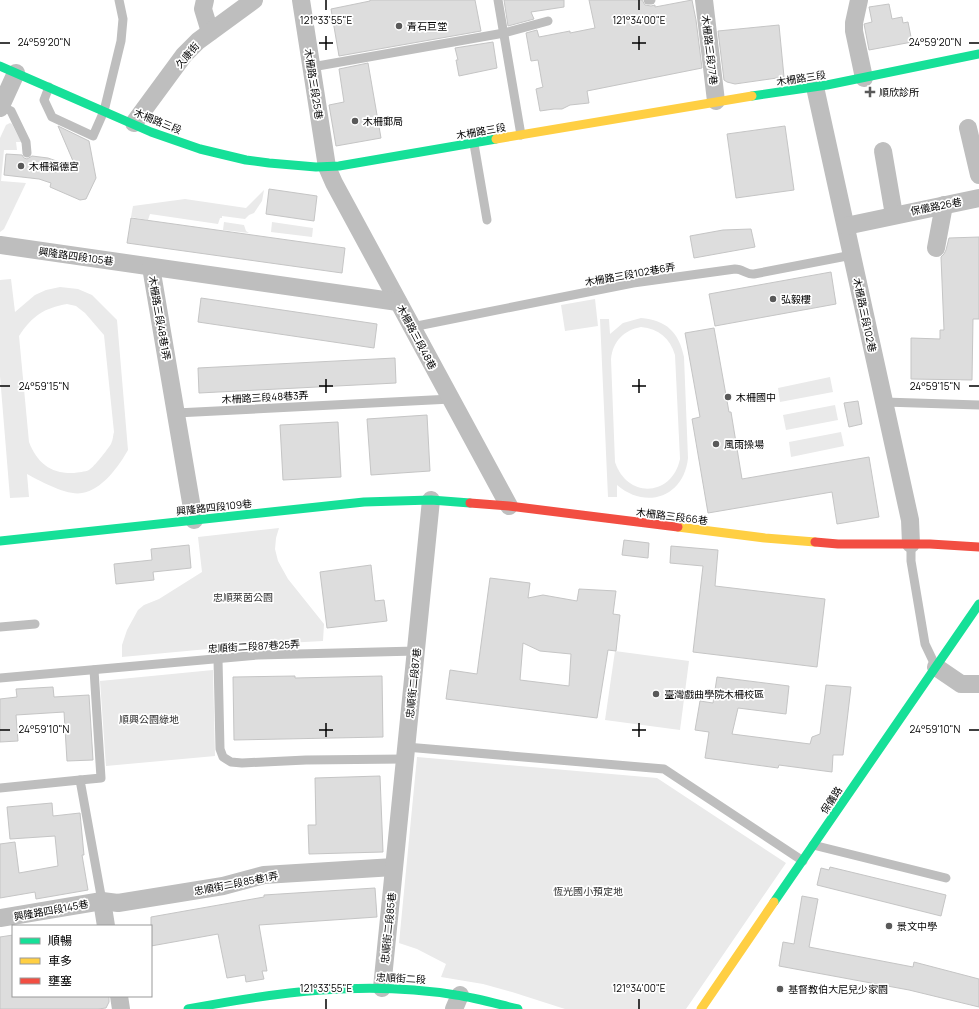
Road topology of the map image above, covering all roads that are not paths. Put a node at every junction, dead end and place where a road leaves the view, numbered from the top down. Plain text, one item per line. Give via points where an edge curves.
1 (119, 0) edge
2 (205, 0) edge
3 (254, 0) edge
4 (301, 0) edge
5 (498, 0) edge
6 (648, 0) edge
7 (651, 0) edge
8 (704, 0) edge
9 (859, 0) edge
10 (548, 21) dead end
11 (210, 32) junction
12 (504, 33) junction
13 (979, 54) edge
14 (0, 66) edge
15 (312, 67) junction
16 (16, 73) junction
17 (864, 78) junction
18 (49, 87) junction
19 (815, 87) junction
20 (716, 101) junction
21 (0, 107) edge
22 (104, 111) junction
23 (134, 123) junction
24 (968, 128) dead end
25 (521, 135) junction
26 (474, 144) junction
27 (883, 151) dead end
28 (27, 153) dead end
29 (327, 167) junction
30 (979, 175) edge
31 (979, 198) edge
32 (944, 205) junction
33 (894, 215) junction
34 (487, 220) dead end
35 (846, 226) junction
36 (0, 245) edge
37 (936, 248) dead end
38 (852, 255) junction
39 (151, 267) junction
40 (398, 302) junction
41 (412, 327) junction
42 (451, 399) junction
43 (884, 402) junction
44 (979, 405) edge
45 (176, 412) junction
46 (432, 500) junction
47 (508, 506) junction
48 (194, 520) junction
49 (0, 540) edge
50 (910, 544) junction
51 (979, 547) edge
52 (979, 604) edge
53 (35, 624) dead end
54 (0, 627) edge
55 (416, 651) junction
56 (218, 658) junction
57 (936, 667) junction
58 (94, 670) junction
59 (0, 678) edge
60 (979, 684) edge
61 (406, 753) junction
62 (80, 780) junction
63 (0, 788) edge
64 (813, 845) junction
65 (803, 861) junction
66 (394, 867) junction
67 (946, 878) dead end
68 (102, 901) junction
69 (0, 918) edge
70 (106, 925) edge
71 (382, 988) junction
72 (119, 997) edge
73 (457, 1002) edge
74 (121, 1009) edge
75 (188, 1009) edge
76 (518, 1009) edge
77 (701, 1009) edge

1 - 22 lane via 123,31
2 - 11 street via 203,9
3 - 11 street, 久康街
4 - 15 street, 木柵路三段25巷
5 - 12 lane
6 - 7 lane
8 - 20 street, 木柵路三段77巷
9 - 17 street via 854,31
10 - 12 lane
11 - 23 street, 久康街 via 184,55
12 - 15 lane
12 - 25 lane
13 - 17 street, 木柵路三段
14 - 16 street, 木柵路三段
15 - 29 street, 木柵路三段25巷
16 - 18 street, 木柵路三段
16 - 21 street
17 - 19 street, 木柵路三段
18 - 22 street, 木柵路三段
18 - 22 lane via 44,100 52,117 94,136
19 - 20 street, 木柵路三段
19 - 35 street, 木柵路三段102巷
20 - 25 street, 木柵路三段
21 - 28 lane via 11,111 26,142
22 - 23 street, 木柵路三段
23 - 29 street, 木柵路三段 via 178,142 208,151 239,158
24 - 30 street
25 - 26 street, 木柵路三段
26 - 29 street, 木柵路三段 via 348,166
26 - 34 lane
27 - 33 street
29 - 40 street, 木柵路三段48巷
31 - 32 street, 保儀路26巷
32 - 33 street, 保儀路26巷
32 - 37 street
33 - 35 street, 保儀路26巷
35 - 38 street, 木柵路三段102巷
36 - 39 street, 興隆路四段105巷
38 - 41 lane, 木柵路三段102巷6弄 via 754,274 743,269 734,269 633,284
38 - 43 street, 木柵路三段102巷
39 - 40 street, 木柵路三段48巷1弄
39 - 45 street, 木柵路三段48巷1弄
40 - 41 street, 木柵路三段48巷
41 - 42 street, 木柵路三段48巷
42 - 45 lane, 木柵路三段48巷3弄
42 - 47 street, 木柵路三段48巷
43 - 44 lane
43 - 50 street, 木柵路三段102巷 via 910,520
45 - 48 street, 木柵路三段48巷1弄
46 - 47 street, 木柵路三段66巷
46 - 48 street, 興隆路四段109巷 via 364,502
46 - 55 street, 忠順街二段87巷
47 - 50 street, 木柵路三段66巷 via 765,538 838,544
48 - 49 street, 興隆路四段109巷
50 - 51 street
50 - 57 lane, 木柵路三段102巷 via 925,644
52 - 57 street, 保儀路
53 - 54 lane
55 - 56 lane, 忠順街二段87巷25弄
55 - 61 street, 忠順街二段87巷
56 - 58 lane, 忠順街二段87巷25弄
56 - 61 lane via 220,748 224,757 231,762
57 - 60 street via 961,684
57 - 64 street, 保儀路
58 - 59 lane, 忠順街二段87巷25弄
58 - 62 lane via 101,778
61 - 65 lane via 664,768
61 - 66 street, 忠順街二段87巷
62 - 63 lane
62 - 68 lane
64 - 65 street, 保儀路
64 - 67 lane
65 - 77 street, 保儀路
66 - 68 street, 忠順街二段85巷1弄 via 264,875 223,886 118,903
66 - 71 street, 忠順街二段85巷
68 - 69 street, 興隆路四段145巷
68 - 70 street
71 - 73 street, 忠順街二段 via 435,991
71 - 75 street, 忠順街二段 via 324,989 266,995
72 - 74 street
73 - 76 street, 忠順街二段

